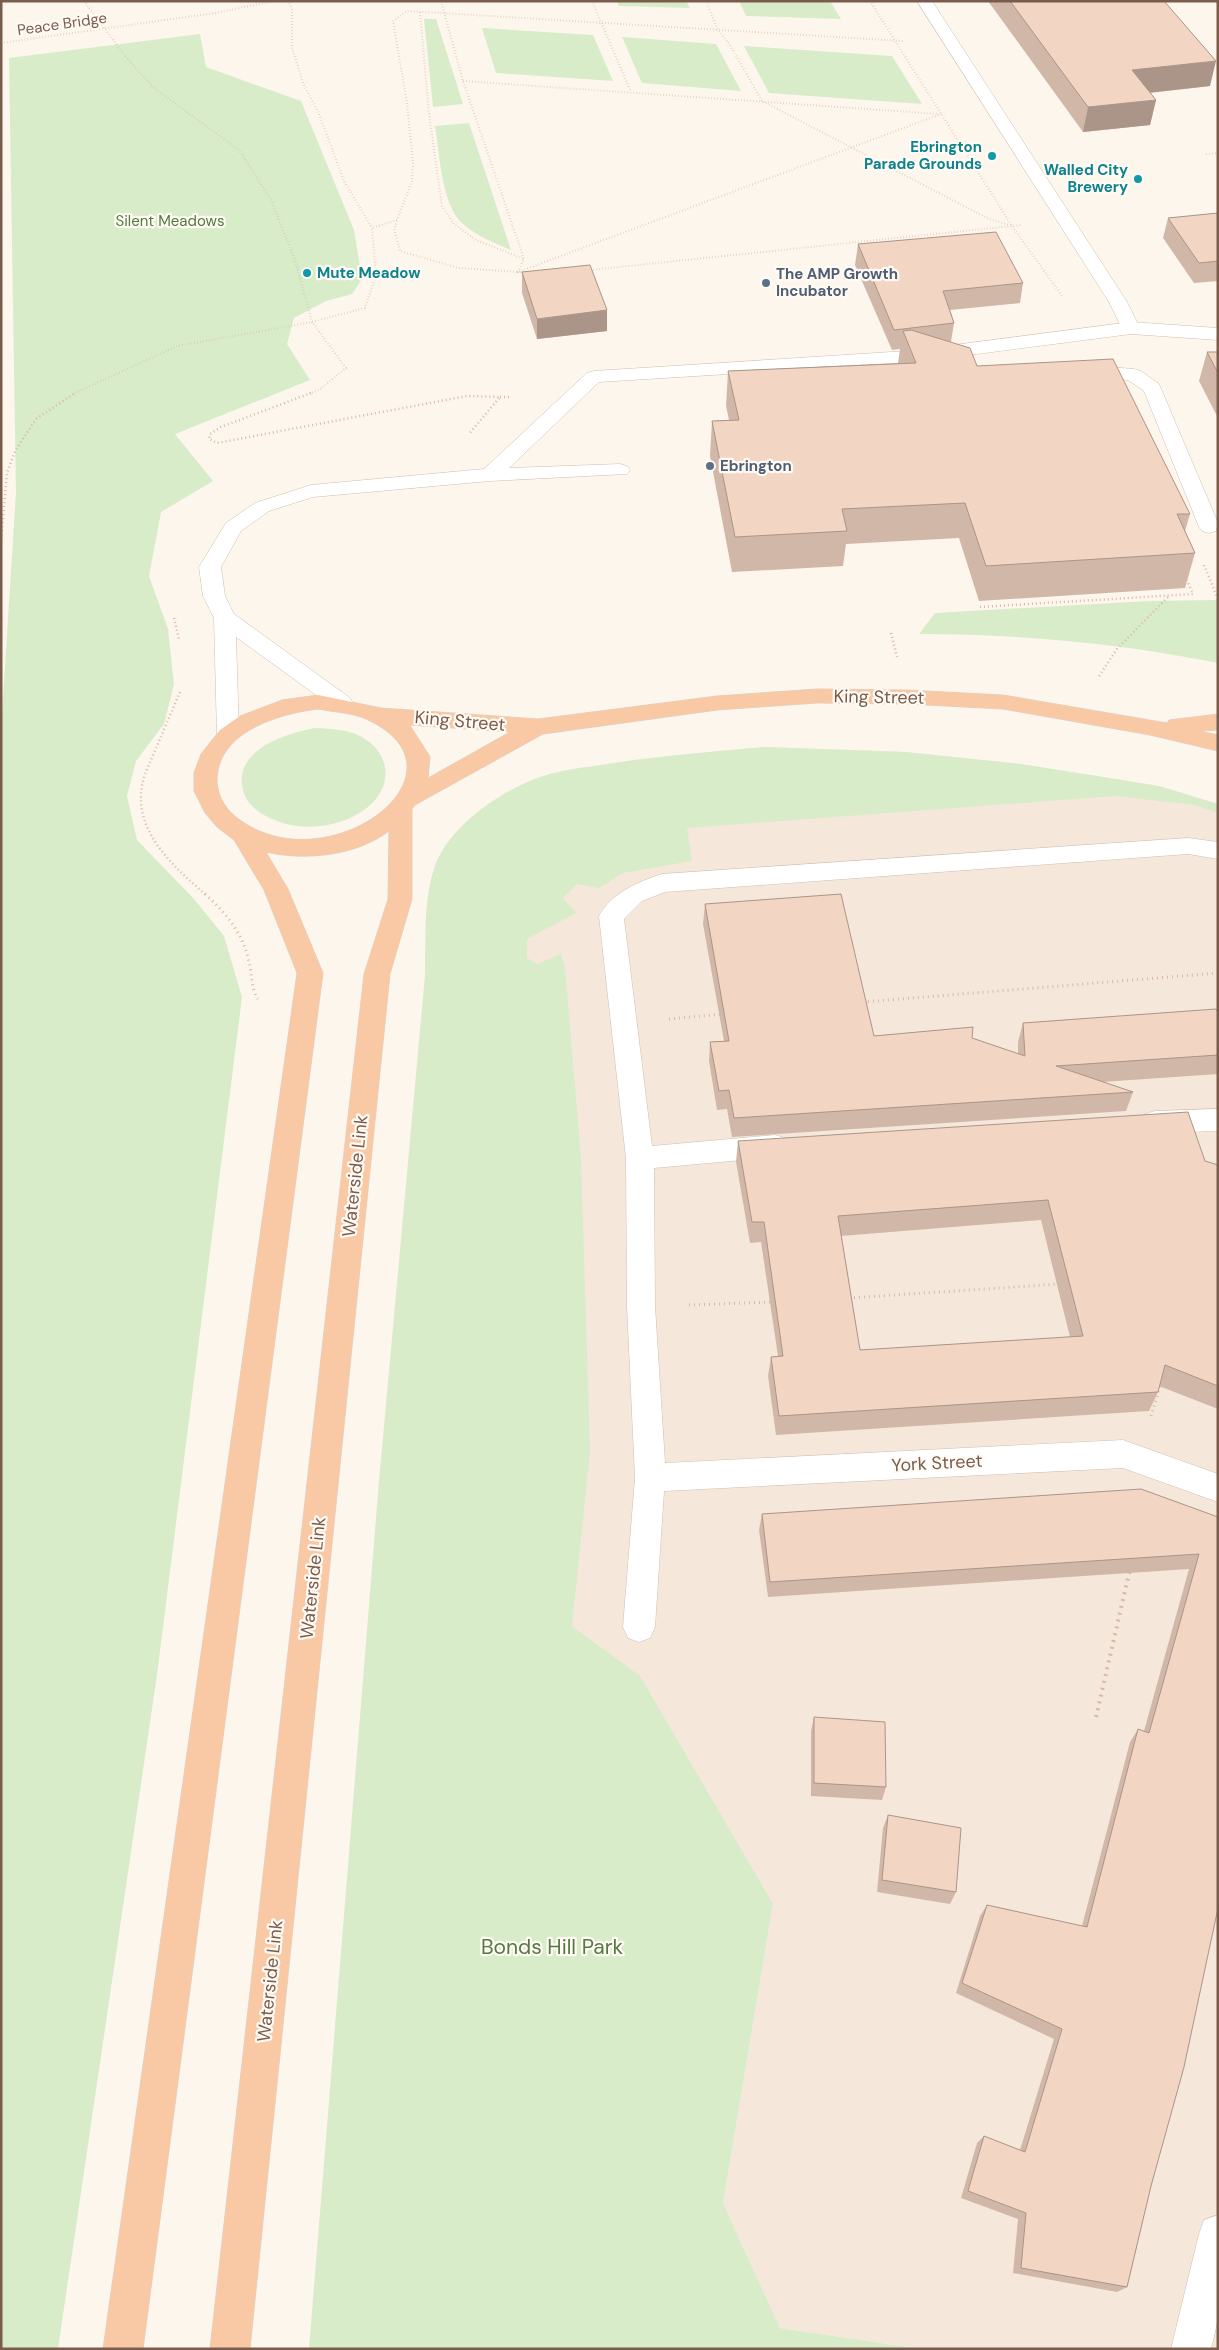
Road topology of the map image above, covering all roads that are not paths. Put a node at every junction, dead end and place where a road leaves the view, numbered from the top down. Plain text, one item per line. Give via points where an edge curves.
1 (924, 1) edge
2 (1130, 328) junction
3 (1218, 334) edge
4 (907, 357) junction
5 (950, 370) edge
6 (1065, 372) edge
7 (620, 470) dead end
8 (490, 475) junction
9 (1209, 527) dead end
10 (225, 618) junction
11 (342, 703) junction
12 (382, 715) junction
13 (1218, 722) edge
14 (538, 727) junction
15 (1150, 727) junction
16 (228, 735) junction
17 (1218, 743) edge
18 (406, 804) junction
19 (244, 836) junction
20 (1218, 851) edge
21 (1218, 1120) edge
22 (1133, 1123) edge
23 (804, 1144) edge
24 (640, 1158) junction
25 (650, 1478) junction
26 (1218, 1488) edge
27 (639, 1627) dead end
28 (1218, 2234) edge
29 (123, 2349) edge
30 (230, 2349) edge
31 (1191, 2349) edge

1 - 2 street via 1118,302
2 - 3 street
2 - 4 street
4 - 5 street
4 - 8 street via 594,377
6 - 9 street via 1134,375 1152,388
7 - 8 street
8 - 10 street via 311,491 262,507 232,527 210,567 214,596
10 - 11 street
10 - 16 street
11 - 12 highway, Waterside Link
11 - 16 highway, Waterside Link via 318,702 277,708 245,722
12 - 14 highway, King Street
12 - 18 highway, Waterside Link via 407,734 418,757 420,775
13 - 15 highway
14 - 15 highway, King Street via 717,703 817,696 1003,702
14 - 18 highway, King Street
15 - 17 highway, King Street
16 - 19 highway, Waterside Link via 208,764 206,794 212,808 226,824
18 - 19 highway, Waterside Link via 378,829 335,845 282,847
18 - 30 highway, Waterside Link via 400,899 377,974
19 - 29 highway, Waterside Link via 276,889 310,973
20 - 24 street via 1188,846 662,883 633,895 611,916
21 - 22 street
23 - 24 street
24 - 25 street via 641,1306
25 - 26 street, York Street via 1123,1454
25 - 27 street
28 - 31 street

